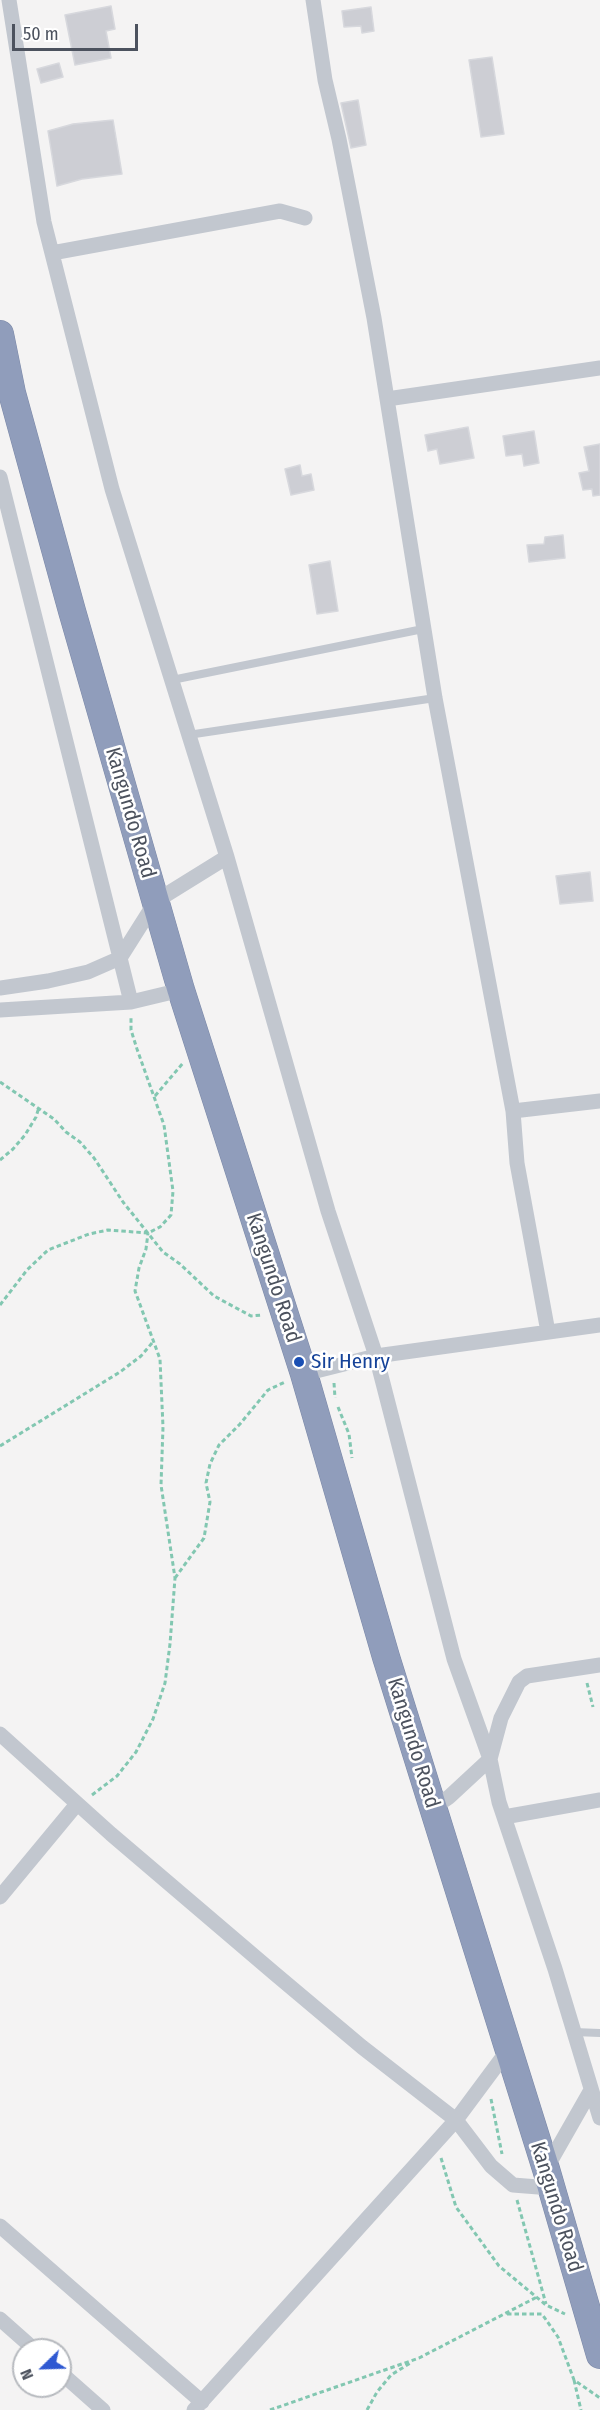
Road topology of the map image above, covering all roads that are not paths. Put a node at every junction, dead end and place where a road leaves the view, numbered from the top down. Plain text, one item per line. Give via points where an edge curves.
1 (313, 0) edge
2 (6, 3) edge
3 (305, 218) dead end
4 (52, 253) junction
5 (0, 334) edge
6 (600, 368) edge
7 (387, 399) junction
8 (0, 477) edge
9 (423, 629) junction
10 (172, 680) junction
11 (435, 699) junction
12 (188, 735) junction
13 (227, 857) junction
14 (156, 901) junction
15 (120, 958) junction
16 (0, 988) edge
17 (182, 990) junction
18 (131, 1002) junction
19 (0, 1010) edge
20 (600, 1101) edge
21 (513, 1111) junction
22 (600, 1325) edge
23 (548, 1332) junction
24 (376, 1356) junction
25 (304, 1374) junction
26 (600, 1665) edge
27 (0, 1734) edge
28 (490, 1759) junction
29 (600, 1800) edge
30 (77, 1804) junction
31 (433, 1808) junction
32 (504, 1818) junction
33 (0, 1897) edge
34 (573, 2032) junction
35 (600, 2033) edge
36 (508, 2050) junction
37 (591, 2090) junction
38 (600, 2118) edge
39 (456, 2120) junction
40 (548, 2178) junction
41 (0, 2226) edge
42 (0, 2319) edge
43 (21, 2338) edge
44 (600, 2354) edge
45 (72, 2383) edge
46 (198, 2406) edge
47 (103, 2410) edge

1 - 7 street
2 - 4 street
3 - 4 street via 280,210
4 - 10 street via 112,489
5 - 14 highway, Kangundo Road via 12,393
6 - 7 street
7 - 9 street
8 - 15 street
9 - 10 lane
9 - 11 street
10 - 12 street
11 - 12 lane
11 - 21 street
12 - 13 street
13 - 14 street
13 - 24 street via 328,1211
14 - 15 street
14 - 17 highway, Kangundo Road
15 - 16 street via 88,972
15 - 18 street
17 - 18 street
17 - 25 highway, Kangundo Road
18 - 19 street
20 - 21 street
21 - 23 street via 517,1163
22 - 23 street
23 - 24 street
24 - 25 street
24 - 28 street via 454,1659
25 - 31 highway, Kangundo Road
26 - 28 street via 527,1676 519,1682 501,1718
27 - 30 street
28 - 31 street
28 - 32 street
29 - 32 street
30 - 33 street
30 - 39 street via 353,2039
31 - 36 highway, Kangundo Road
32 - 34 street
34 - 35 lane
34 - 37 street
36 - 39 street
36 - 40 highway, Kangundo Road
37 - 38 street
37 - 40 street
39 - 40 street via 491,2166 513,2185
39 - 46 street
40 - 44 highway, Kangundo Road
41 - 46 street
42 - 43 street
45 - 47 street

